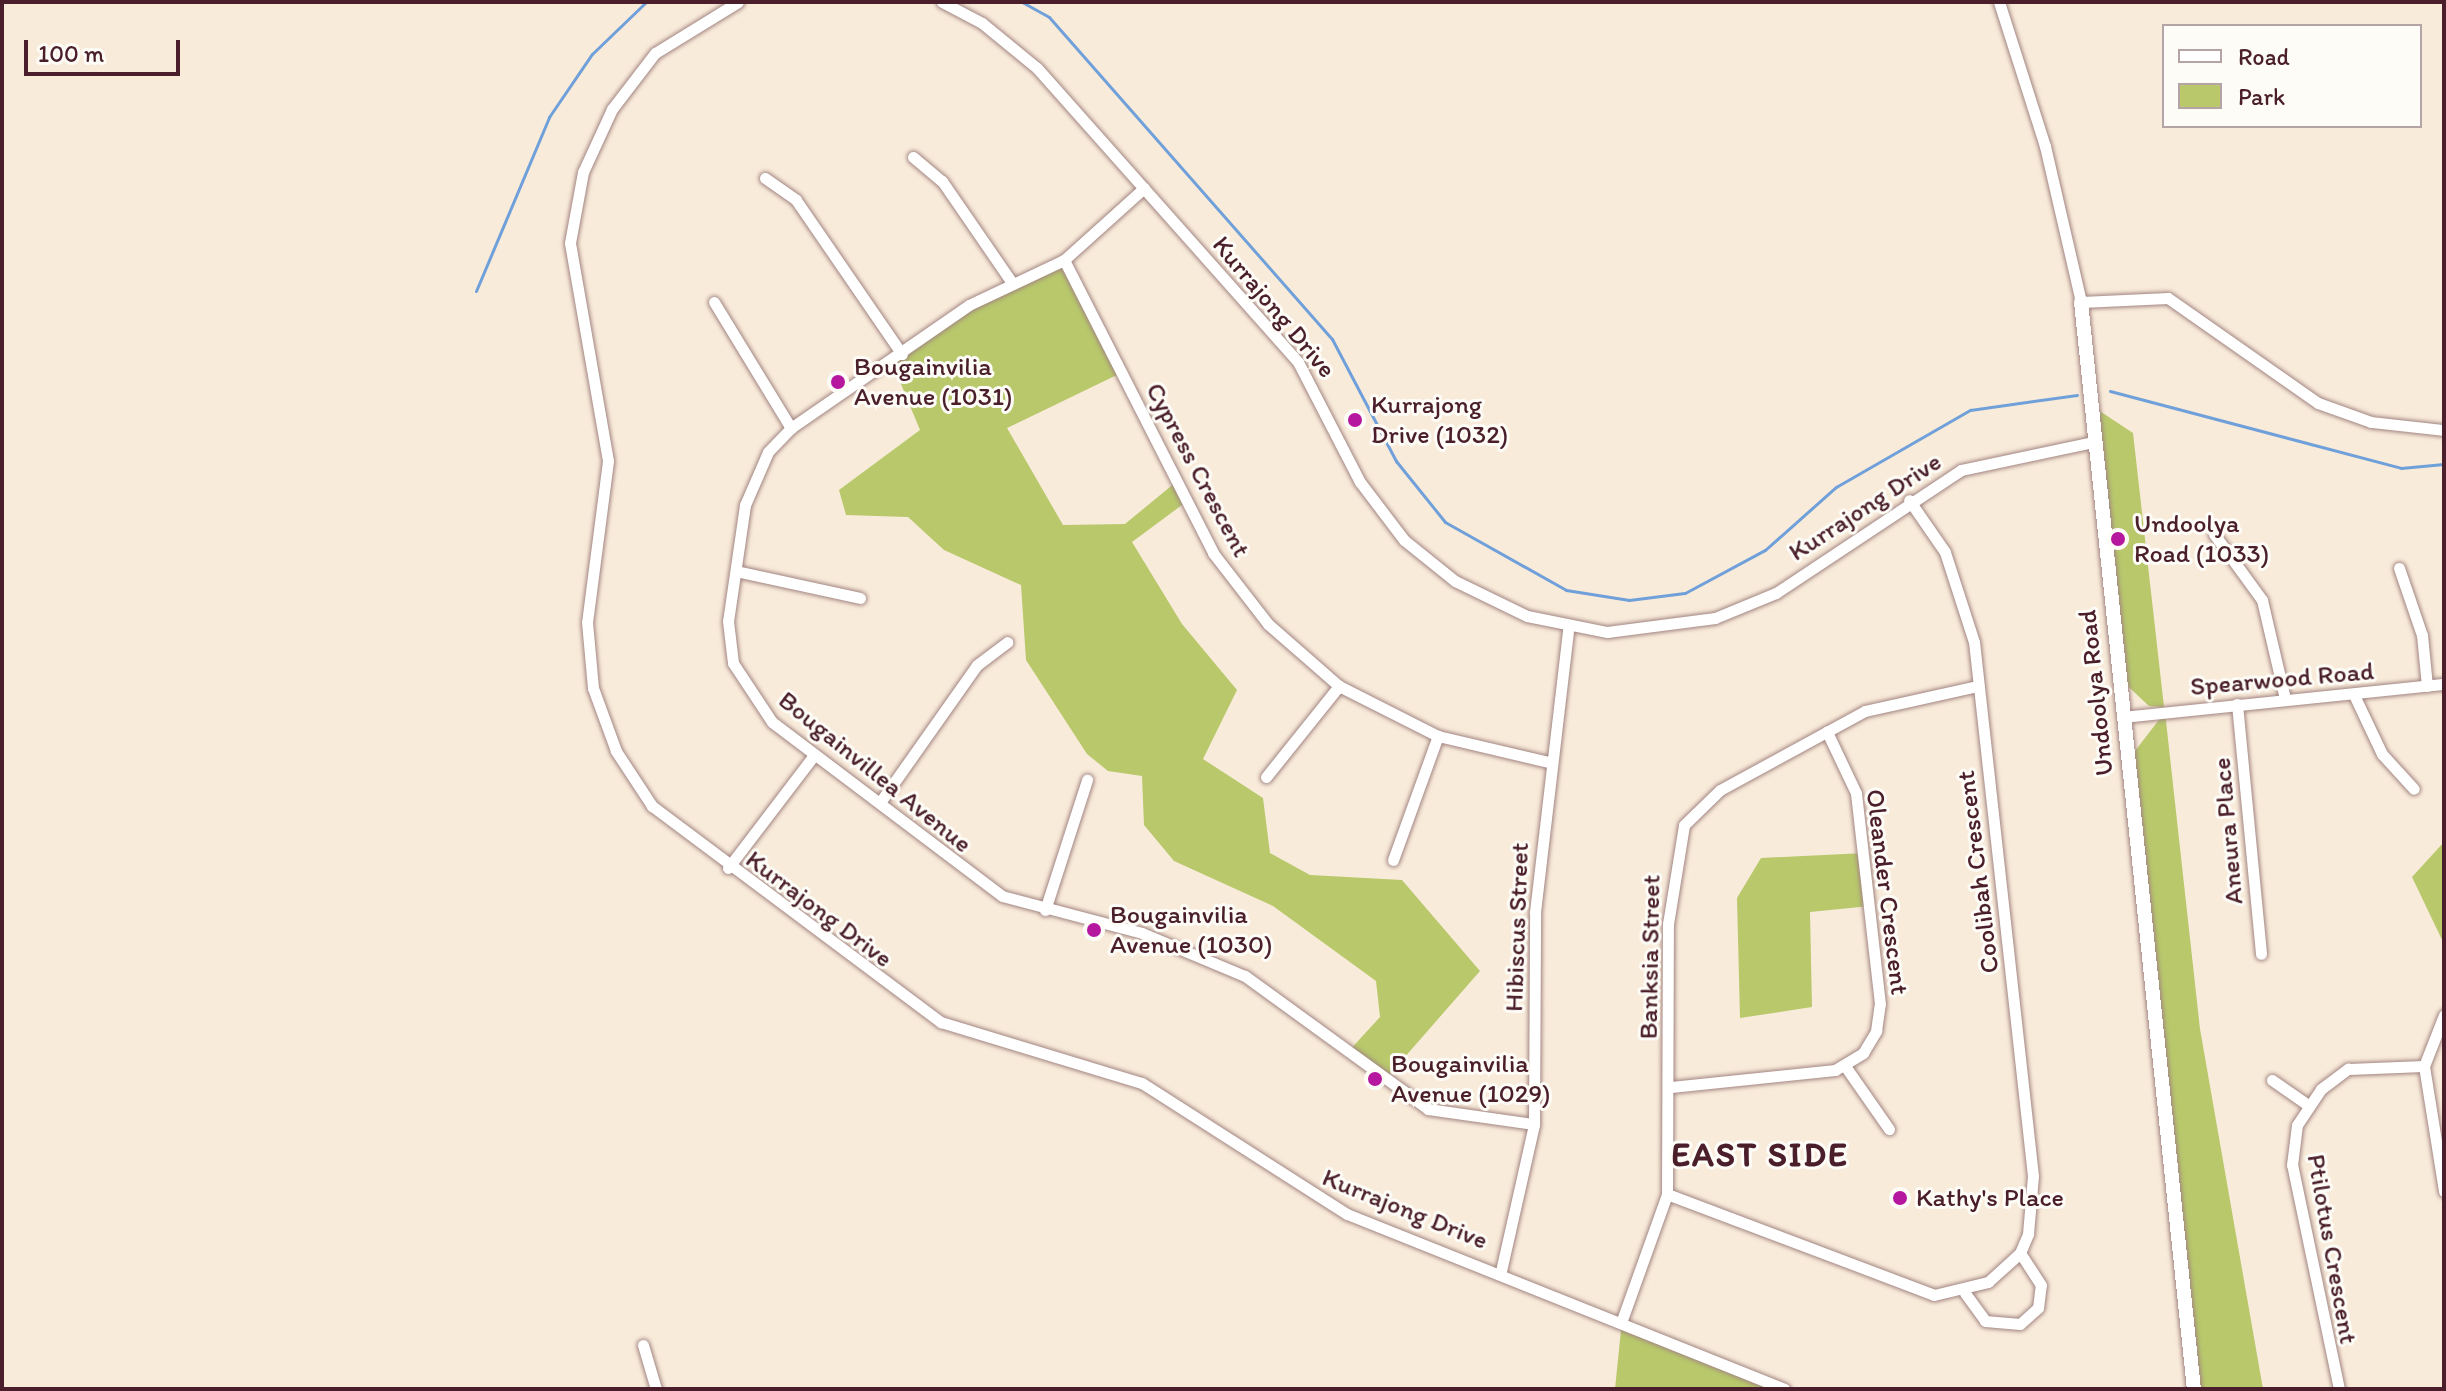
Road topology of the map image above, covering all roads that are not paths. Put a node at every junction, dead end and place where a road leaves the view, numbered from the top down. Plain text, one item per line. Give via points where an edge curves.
1 (738, 2) edge
2 (942, 2) edge
3 (1999, 2) edge
4 (913, 157) dead end
5 (765, 178) dead end
6 (1144, 188) junction
7 (1064, 260) junction
8 (1012, 283) junction
9 (714, 302) dead end
10 (2081, 302) junction
11 (902, 354) junction
12 (791, 428) junction
13 (2444, 430) edge
14 (2093, 442) junction
15 (1909, 500) junction
16 (2214, 534) dead end
17 (2399, 568) dead end
18 (736, 571) junction
19 (860, 598) dead end
20 (1568, 629) junction
21 (1007, 642) dead end
22 (2444, 684) edge
23 (1339, 686) junction
24 (1978, 686) junction
25 (2427, 686) junction
26 (2355, 697) junction
27 (2285, 699) junction
28 (2237, 704) junction
29 (2123, 717) junction
30 (1827, 732) junction
31 (1438, 736) junction
32 (814, 755) junction
33 (1549, 762) junction
34 (1266, 777) dead end
35 (1087, 780) dead end
36 (2414, 789) dead end
37 (881, 801) junction
38 (1393, 860) dead end
39 (728, 868) junction
40 (1045, 910) junction
41 (2261, 954) dead end
42 (2444, 1015) edge
43 (1845, 1066) junction
44 (2424, 1066) junction
45 (2272, 1080) dead end
46 (1671, 1087) junction
47 (2308, 1105) junction
48 (1534, 1124) junction
49 (1889, 1129) dead end
50 (2444, 1191) edge
51 (1667, 1194) junction
52 (2020, 1253) junction
53 (1501, 1271) junction
54 (1965, 1293) junction
55 (1622, 1320) junction
56 (643, 1345) dead end
57 (656, 1389) edge
58 (1784, 1389) edge
59 (2194, 1389) edge
60 (2339, 1389) edge

1 - 39 street, Kurrajong Drive via 655,53 612,109 583,172 570,243 608,461 587,622 593,688 616,751 652,806
2 - 6 street, Kurrajong Drive via 1010,43
3 - 10 street, Undoolya Road via 2045,146
4 - 8 street via 942,181
5 - 11 street via 796,200
6 - 7 street, Bougainvillea Avenue
6 - 20 street, Kurrajong Drive via 1298,362 1366,492 1404,540 1493,603
7 - 8 street, Bougainvillea Avenue
7 - 23 street, Cypress Crescent via 1213,553 1268,624
8 - 11 street, Bougainvillea Avenue
9 - 12 street
10 - 13 street via 2168,298 2318,403 2371,422
10 - 14 main road, Undoolya Road
11 - 12 street, Bougainvillea Avenue
12 - 18 street, Bougainvillea Avenue via 753,479
14 - 15 street, Kurrajong Drive via 1983,461
14 - 29 main road, Undoolya Road
15 - 20 street, Kurrajong Drive via 1746,609 1640,632
15 - 24 street, Coolibah Crescent via 1959,583
16 - 27 street via 2262,600
17 - 25 street via 2422,635
18 - 19 street
18 - 32 street, Bougainvillea Avenue via 728,621 733,663 754,703
20 - 33 street, Hibiscus Street
21 - 37 street via 977,665
22 - 25 street, Spearwood Road
23 - 31 street, Cypress Crescent
23 - 34 street
24 - 30 street, Banksia Street via 1910,695
24 - 52 street, Coolibah Crescent via 2033,1176
25 - 26 street, Spearwood Road
26 - 27 street, Spearwood Road
26 - 36 street via 2382,754
27 - 28 street, Spearwood Road
28 - 29 street, Spearwood Road
28 - 41 street, Aneura Place
29 - 59 main road, Undoolya Road
30 - 43 street, Oleander Crescent via 1856,793 1880,1004 1870,1044
30 - 46 street, Banksia Street via 1720,790 1684,825 1668,924
31 - 33 street, Cypress Crescent
31 - 38 street
32 - 37 street, Bougainvillea Avenue
32 - 39 street
33 - 48 street, Hibiscus Street via 1535,912
35 - 40 street
37 - 40 street, Bougainvillea Avenue via 974,879
39 - 53 street, Kurrajong Drive via 941,1022 1142,1083 1309,1195
40 - 48 street, Bougainvillea Avenue via 1142,933 1245,976 1428,1109
42 - 44 street
43 - 46 street
43 - 49 street
44 - 47 street, Ptilotus Crescent via 2348,1069
44 - 50 street
45 - 47 street
46 - 51 street, Banksia Street
47 - 60 street, Ptilotus Crescent via 2295,1134 2292,1165
48 - 53 street, Hibiscus Street
51 - 54 street via 1915,1291
51 - 55 street, Banksia Street
52 - 54 street
52 - 54 street via 2041,1285 2038,1308 2020,1324 1985,1321
53 - 55 street, Kurrajong Drive
55 - 58 street, Kurrajong Drive
56 - 57 street

